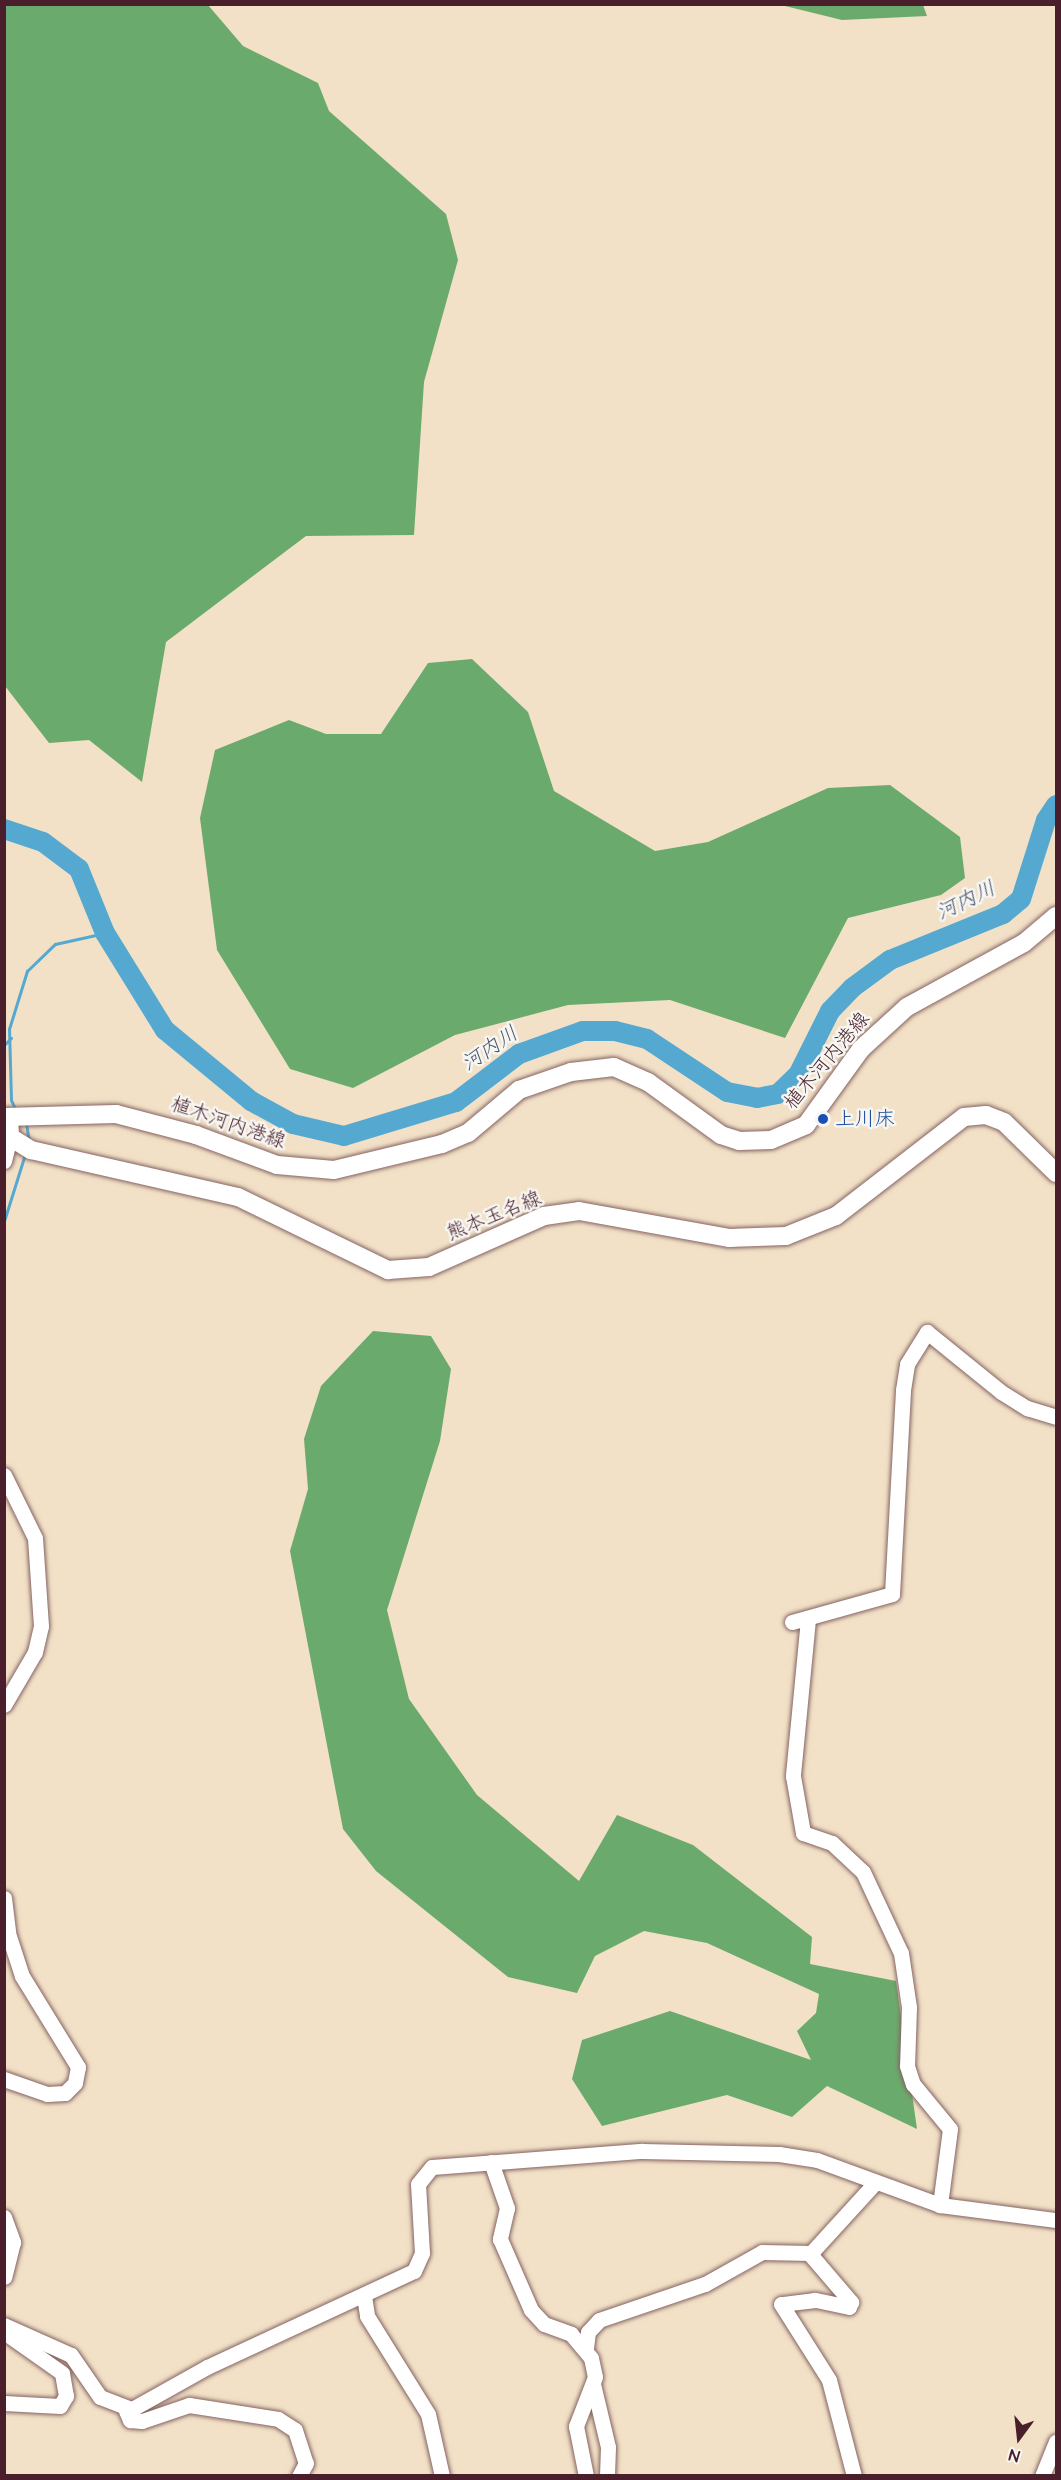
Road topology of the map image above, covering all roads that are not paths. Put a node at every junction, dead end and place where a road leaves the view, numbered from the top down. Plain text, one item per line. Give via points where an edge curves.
1 (1056, 916) edge
2 (7, 1117) edge
3 (10, 1137) junction
4 (4, 1161) edge
5 (1056, 1173) edge
6 (1056, 1417) edge
7 (4, 1475) edge
8 (808, 1619) junction
9 (792, 1622) dead end
10 (4, 1705) edge
11 (4, 1898) edge
12 (4, 2079) edge
13 (491, 2162) junction
14 (875, 2183) junction
15 (940, 2205) junction
16 (4, 2217) edge
17 (1056, 2220) edge
18 (809, 2253) junction
19 (4, 2277) edge
20 (364, 2296) junction
21 (6, 2327) edge
22 (586, 2348) junction
23 (593, 2385) junction
24 (4, 2403) edge
25 (126, 2411) junction
26 (1056, 2442) edge
27 (298, 2475) edge
28 (442, 2475) edge
29 (586, 2475) edge
30 (607, 2475) edge
31 (854, 2475) edge
32 (1042, 2475) edge

1 - 2 main road, 植木河内港線 via 1024,943 907,1007 861,1049 806,1125 771,1140 739,1141 721,1135 648,1082 614,1067 571,1072 519,1090 468,1133 442,1144 334,1170 278,1165 148,1119 116,1114
2 - 3 main road
3 - 4 street
3 - 5 main road, 熊本玉名線 via 31,1150 238,1197 388,1270 429,1267 534,1220 579,1211 729,1238 786,1236 836,1216 964,1117 986,1115 1005,1122
6 - 8 street via 1027,1408 1001,1392 927,1332 907,1364 903,1390 892,1594
7 - 10 street via 35,1538 41,1626 35,1652
8 - 9 street
8 - 15 street via 793,1776 803,1833 832,1843 863,1872 901,1953 909,2007 907,2066 913,2084 950,2129
11 - 12 street via 8,1933 22,1976 78,2067 65,2093 47,2094
13 - 14 street via 642,2151 779,2154 817,2160
13 - 20 street via 426,2170 418,2184 420,2263
13 - 22 street via 507,2208 501,2239 531,2310 544,2324 571,2334
14 - 15 street
14 - 18 street
15 - 17 street
16 - 19 street via 13,2242
18 - 22 street via 762,2252 705,2284 598,2320 588,2332
18 - 31 street via 851,2302 849,2307 815,2300 781,2304 829,2380
20 - 25 street via 207,2367
20 - 28 street via 367,2316 428,2414
21 - 24 street via 7,2335 62,2373 66,2396 60,2406
21 - 25 street via 71,2355 100,2397
22 - 23 street
23 - 29 street via 576,2426
23 - 30 street via 608,2447
25 - 27 street via 130,2420 142,2421 189,2405 278,2419 295,2430 306,2463
26 - 32 street

